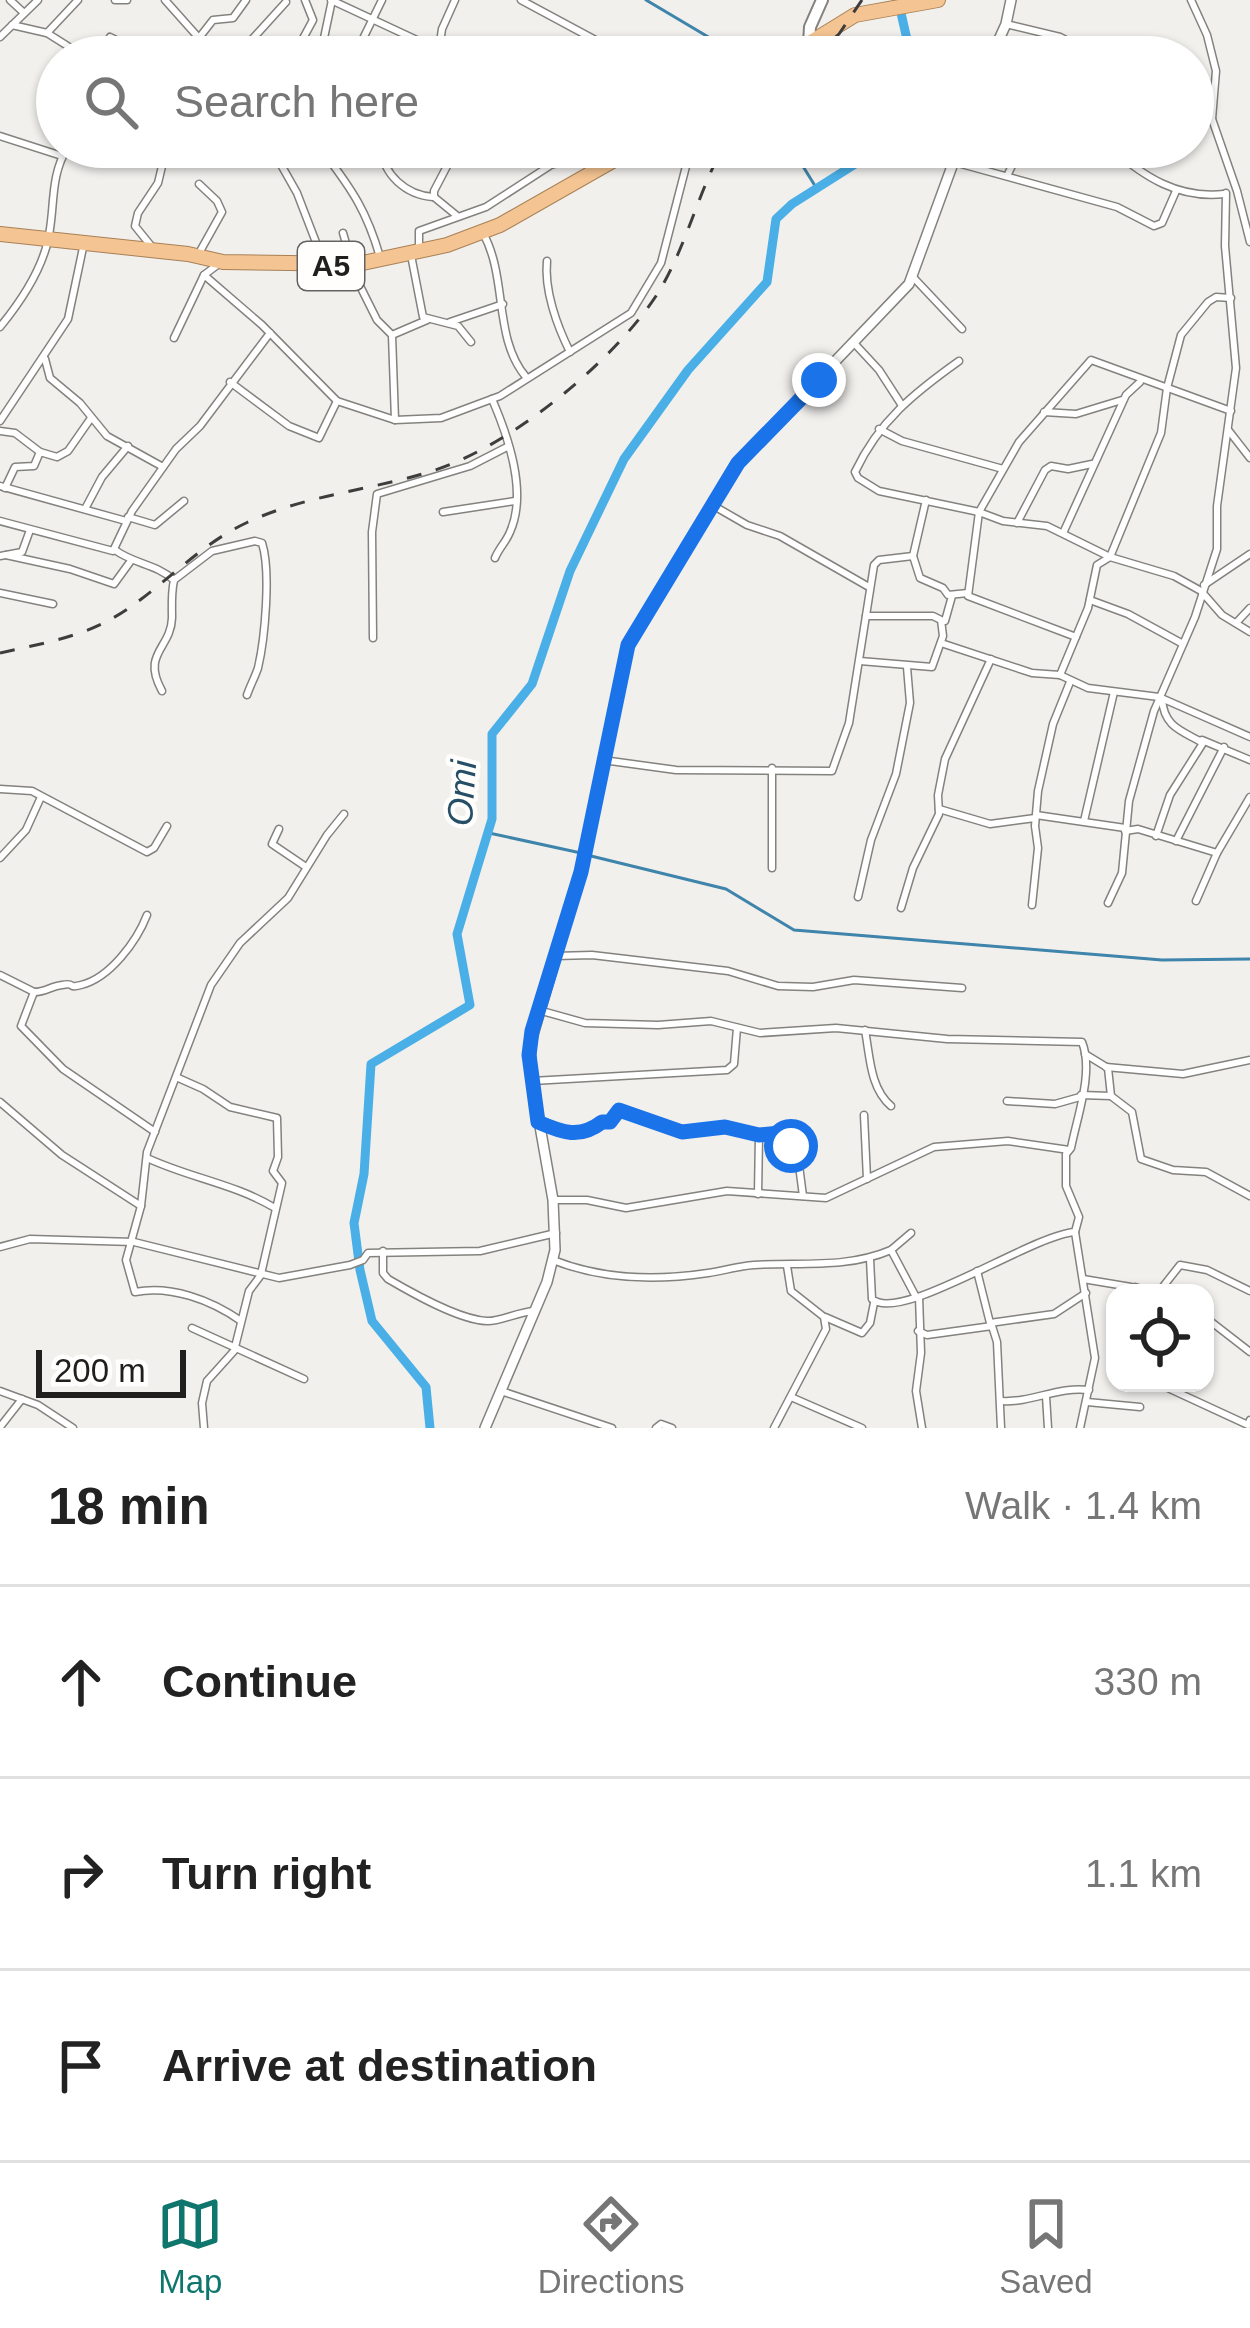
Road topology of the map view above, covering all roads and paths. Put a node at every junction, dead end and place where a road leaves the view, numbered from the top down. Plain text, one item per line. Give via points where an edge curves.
1 (10, 0) edge
2 (38, 0) edge
3 (77, 0) edge
4 (115, 0) edge
5 (127, 0) edge
6 (165, 0) edge
7 (246, 0) edge
8 (305, 0) edge
9 (332, 0) edge
10 (382, 0) edge
11 (455, 0) edge
12 (521, 0) edge
13 (822, 0) edge
14 (938, 0) edge
15 (1011, 0) edge
16 (1192, 0) edge
17 (286, 2) edge
18 (24, 13) junction
19 (375, 18) junction
20 (1006, 24) junction
21 (12, 25) junction
22 (47, 33) junction
23 (52, 36) edge
24 (197, 36) edge
25 (199, 36) edge
26 (253, 36) edge
27 (304, 36) edge
28 (324, 36) edge
29 (365, 36) edge
30 (404, 36) edge
31 (440, 36) edge
32 (588, 36) edge
33 (809, 36) edge
34 (820, 36) edge
35 (1001, 36) edge
36 (1052, 36) edge
37 (1207, 36) edge
38 (0, 37) edge
39 (1214, 63) edge
40 (1214, 94) edge
41 (1214, 124) edge
42 (0, 136) edge
43 (36, 148) edge
44 (59, 168) edge
45 (162, 168) edge
46 (283, 168) edge
47 (336, 168) edge
48 (387, 168) edge
49 (445, 168) edge
50 (545, 168) edge
51 (601, 168) edge
52 (686, 168) edge
53 (952, 168) edge
54 (982, 168) edge
55 (1012, 168) edge
56 (1142, 168) edge
57 (1009, 174) junction
58 (199, 184) dead end
59 (1176, 191) junction
60 (1238, 191) junction
61 (1226, 193) junction
62 (434, 196) junction
63 (456, 215) junction
64 (482, 232) junction
65 (343, 233) dead end
66 (0, 234) edge
67 (47, 239) junction
68 (1250, 242) edge
69 (84, 243) junction
70 (153, 250) junction
71 (415, 254) junction
72 (198, 256) junction
73 (381, 261) junction
74 (548, 261) dead end
75 (223, 262) junction
76 (351, 265) junction
77 (325, 266) junction
78 (204, 275) junction
79 (912, 276) junction
80 (1231, 298) junction
81 (502, 304) junction
82 (427, 320) junction
83 (450, 322) junction
84 (0, 327) edge
85 (962, 329) dead end
86 (270, 333) junction
87 (392, 335) junction
88 (174, 338) dead end
89 (471, 343) dead end
90 (854, 343) junction
91 (570, 352) junction
92 (46, 355) junction
93 (959, 361) dead end
94 (1122, 373) junction
95 (526, 377) junction
96 (1142, 381) junction
97 (230, 382) junction
98 (1167, 388) junction
99 (1125, 397) junction
100 (492, 399) junction
101 (338, 401) junction
102 (902, 404) junction
103 (1232, 411) junction
104 (1045, 412) junction
105 (91, 418) junction
106 (395, 420) junction
107 (0, 421) edge
108 (878, 428) junction
109 (0, 431) edge
110 (1229, 431) junction
111 (126, 446) junction
112 (507, 447) junction
113 (40, 452) junction
114 (1250, 458) edge
115 (1094, 463) junction
116 (163, 467) junction
117 (1003, 469) junction
118 (3, 487) edge
119 (926, 500) junction
120 (184, 501) dead end
121 (514, 501) junction
122 (711, 504) junction
123 (85, 508) junction
124 (443, 512) dead end
125 (979, 512) junction
126 (127, 519) junction
127 (0, 520) edge
128 (1017, 524) junction
129 (30, 530) junction
130 (1064, 531) junction
131 (115, 550) junction
132 (1250, 554) edge
133 (3, 555) edge
134 (913, 556) junction
135 (1110, 557) junction
136 (495, 558) dead end
137 (130, 562) junction
138 (174, 580) junction
139 (869, 587) junction
140 (1202, 588) junction
141 (0, 593) edge
142 (968, 593) junction
143 (952, 596) junction
144 (1090, 600) junction
145 (53, 604) dead end
146 (1250, 608) edge
147 (866, 616) junction
148 (1235, 623) junction
149 (943, 625) junction
150 (1250, 632) edge
151 (1076, 637) junction
152 (373, 638) dead end
153 (941, 643) junction
154 (1184, 644) junction
155 (991, 659) junction
156 (860, 661) junction
157 (907, 667) junction
158 (1060, 675) junction
159 (1070, 682) junction
160 (163, 691) dead end
161 (1114, 692) junction
162 (247, 695) dead end
163 (1161, 698) junction
164 (1250, 737) edge
165 (1202, 740) junction
166 (1224, 747) junction
167 (603, 760) junction
168 (1250, 760) edge
169 (772, 768) junction
170 (0, 789) edge
171 (41, 796) junction
172 (1250, 797) edge
173 (939, 809) junction
174 (344, 814) dead end
175 (1036, 816) junction
176 (1084, 821) junction
177 (167, 826) dead end
178 (279, 829) dead end
179 (1125, 830) junction
180 (1156, 836) junction
181 (1176, 841) junction
182 (1216, 853) junction
183 (0, 858) edge
184 (306, 867) junction
185 (772, 868) dead end
186 (858, 898) dead end
187 (1196, 901) dead end
188 (1108, 903) dead end
189 (1032, 905) dead end
190 (901, 908) dead end
191 (147, 915) dead end
192 (556, 956) junction
193 (0, 975) edge
194 (962, 988) dead end
195 (34, 992) junction
196 (538, 1011) junction
197 (737, 1028) junction
198 (865, 1030) junction
199 (1085, 1054) junction
200 (1250, 1060) edge
201 (1106, 1067) junction
202 (176, 1077) junction
203 (532, 1082) junction
204 (1081, 1096) junction
205 (1111, 1096) junction
206 (1007, 1101) dead end
207 (0, 1102) edge
208 (891, 1106) dead end
209 (863, 1114) dead end
210 (538, 1122) junction
211 (155, 1132) junction
212 (759, 1135) junction
213 (1069, 1150) junction
214 (147, 1158) junction
215 (867, 1179) junction
216 (758, 1194) junction
217 (803, 1196) junction
218 (1250, 1196) edge
219 (553, 1200) junction
220 (141, 1206) junction
221 (277, 1210) junction
222 (1075, 1232) junction
223 (556, 1233) junction
224 (911, 1233) dead end
225 (131, 1242) junction
226 (0, 1247) edge
227 (890, 1250) junction
228 (382, 1251) junction
229 (870, 1259) junction
230 (553, 1260) junction
231 (787, 1266) junction
232 (977, 1271) junction
233 (261, 1275) junction
234 (1083, 1279) junction
235 (1112, 1284) edge
236 (1164, 1284) edge
237 (1086, 1292) junction
238 (1250, 1292) edge
239 (917, 1297) junction
240 (874, 1303) junction
241 (534, 1311) junction
242 (824, 1317) junction
243 (241, 1322) junction
244 (989, 1324) junction
245 (1214, 1324) edge
246 (192, 1328) dead end
247 (918, 1331) junction
248 (235, 1347) junction
249 (1250, 1352) edge
250 (304, 1379) dead end
251 (1089, 1390) junction
252 (0, 1391) edge
253 (501, 1391) junction
254 (1177, 1392) edge
255 (1047, 1393) junction
256 (791, 1397) junction
257 (22, 1399) junction
258 (1001, 1401) junction
259 (1087, 1402) junction
260 (1140, 1407) dead end
261 (1249, 1424) edge
262 (0, 1427) edge
263 (73, 1428) edge
264 (204, 1428) edge
265 (485, 1428) edge
266 (612, 1428) edge
267 (656, 1428) edge
268 (672, 1428) edge
269 (775, 1428) edge
270 (862, 1428) edge
271 (922, 1428) edge
272 (1001, 1428) edge
273 (1048, 1428) edge
274 (1080, 1428) edge

1 - 18 street
2 - 18 street
3 - 22 street
4 - 5 street
6 - 24 street
7 - 25 street via 233,18 213,20
8 - 27 street via 313,20
9 - 19 street
9 - 28 street
10 - 19 street
11 - 31 street
12 - 32 street
13 - 33 main road
14 - 34 highway via 855,15
15 - 20 street
16 - 37 street
17 - 26 street
18 - 21 street
19 - 29 street
19 - 30 street
20 - 35 street
20 - 36 street
21 - 22 street
21 - 38 street
22 - 23 street
39 - 40 street
41 - 60 street
42 - 43 street
44 - 67 street
45 - 70 street via 135,226
46 - 77 street
47 - 73 street via 368,217
48 - 62 street via 399,185
49 - 62 street
50 - 63 street via 492,203
51 - 64 highway, A5
52 - 91 street via 668,242 641,300
53 - 79 street
54 - 57 street
55 - 57 street
56 - 59 street
57 - 59 street via 1154,226
58 - 72 street via 222,212
59 - 61 street
60 - 61 street
60 - 68 street
61 - 80 street
62 - 63 street
63 - 71 street via 419,231
64 - 71 highway, A5
64 - 81 street via 500,273
65 - 76 street
66 - 67 highway, A5
67 - 69 highway, A5
67 - 84 street via 38,269
69 - 70 highway, A5
69 - 92 street via 68,319
70 - 72 highway, A5
71 - 73 highway, A5
71 - 82 street
72 - 75 highway, A5
73 - 76 highway, A5
74 - 91 street
75 - 77 highway, A5
75 - 78 street
76 - 77 highway, A5
76 - 87 street via 369,308
78 - 86 street
78 - 88 street
79 - 85 street
79 - 90 street
80 - 98 street via 1216,297 1186,325
80 - 103 street
81 - 83 street
81 - 95 street
82 - 83 street
82 - 87 street
83 - 89 street
86 - 97 street
86 - 101 street
87 - 106 street
90 - 102 street
90 - 122 street via 738,463
91 - 95 street
92 - 105 street via 50,378
92 - 107 street
93 - 102 street
94 - 96 street
94 - 99 street
94 - 104 street via 1086,362
95 - 100 street
96 - 98 street
96 - 99 street
97 - 101 street via 289,426 320,438
97 - 116 street
98 - 103 street
98 - 135 street via 1161,433
99 - 104 street via 1076,414
99 - 115 street
100 - 106 street via 441,418
100 - 112 street
101 - 106 street
102 - 108 street
103 - 110 street
104 - 117 street
105 - 111 street
105 - 113 street via 68,451
108 - 117 street
108 - 119 street via 858,478
109 - 113 street
110 - 114 street
110 - 140 street via 1217,549
111 - 116 street
111 - 123 street
112 - 121 street
112 - 152 street via 376,494
113 - 118 street via 34,466 15,467
115 - 128 street via 1045,470
115 - 130 street
116 - 126 street
117 - 125 street
118 - 123 street
119 - 125 street
119 - 134 street
120 - 126 street via 155,525
121 - 124 street
121 - 136 street via 512,530
122 - 139 street
122 - 167 street via 628,645
123 - 126 street
125 - 128 street
125 - 142 street
126 - 131 street
127 - 129 street
128 - 130 street
129 - 131 street
129 - 133 street via 22,552
130 - 135 street
131 - 137 street
132 - 140 street
133 - 137 street via 114,584
134 - 139 street via 876,561
134 - 143 street via 920,578
135 - 140 street
135 - 144 street via 1097,566
137 - 138 street
138 - 160 street via 172,622 154,663
138 - 162 street via 212,551 262,543 264,603
139 - 147 street
140 - 148 street
140 - 154 street
141 - 145 street
142 - 143 street
142 - 151 street
143 - 149 street
144 - 151 street
144 - 154 street
146 - 148 street
147 - 149 street via 933,616
147 - 156 street
148 - 150 street
149 - 153 street
151 - 158 street
153 - 155 street
153 - 157 street via 932,667
154 - 163 street
155 - 158 street
155 - 173 street via 945,759
156 - 157 street
156 - 169 street via 832,771
157 - 186 street via 910,704 896,774
158 - 159 street
159 - 161 street
159 - 175 street via 1053,724
161 - 163 street
161 - 176 street
163 - 164 street
163 - 165 street via 1173,729
163 - 179 street
165 - 166 street
165 - 180 street
166 - 168 street
166 - 181 street
167 - 169 street via 676,770
167 - 192 street
169 - 185 street
170 - 171 street
171 - 177 street via 147,852
171 - 183 street via 26,830
172 - 182 street
173 - 175 street via 991,824
173 - 190 street
174 - 184 street
175 - 176 street
175 - 189 street
176 - 179 street
178 - 184 street via 272,844
179 - 180 street
179 - 188 street via 1122,873
180 - 181 street
181 - 182 street
182 - 187 street
184 - 202 street via 288,898 221,966
191 - 195 street via 96,978
192 - 194 street via 728,971 778,986 854,980
192 - 196 street
193 - 195 street
195 - 211 street via 21,1026 64,1069
196 - 197 street via 585,1023
196 - 203 street
197 - 198 street
197 - 203 street via 727,1070
198 - 199 street via 947,1040 1078,1040
198 - 208 street via 871,1072
199 - 201 street
199 - 204 street
200 - 201 street via 1183,1074
201 - 205 street
202 - 211 street
202 - 221 street via 230,1107 276,1116
203 - 210 street
204 - 205 street
204 - 206 street via 1054,1104
204 - 213 street
205 - 218 street via 1132,1112 1141,1159 1202,1171
207 - 220 street
209 - 215 street
210 - 212 street via 576,1134 610,1122 619,1110 682,1132 725,1127
210 - 219 street
211 - 214 street
212 - 216 street
212 - 217 street via 785,1136 799,1158
213 - 215 street via 1019,1141 952,1145
213 - 222 street
214 - 220 street
214 - 221 street via 259,1196
215 - 217 street via 832,1197
216 - 217 street
216 - 219 street via 727,1191 626,1208
219 - 223 street
220 - 225 street
221 - 233 street
222 - 232 street
222 - 234 street
223 - 228 street via 500,1249
223 - 230 street
224 - 227 street
225 - 226 street via 30,1239
225 - 233 street
225 - 243 street via 126,1260 135,1292 189,1296
227 - 229 street
227 - 239 street
228 - 233 street via 291,1278
228 - 241 street via 388,1279 455,1312 485,1322
229 - 231 street
229 - 240 street
230 - 231 street via 616,1278
230 - 241 street
231 - 242 street via 791,1292
232 - 239 street
232 - 244 street
233 - 243 street
234 - 235 street
234 - 237 street
236 - 238 street via 1180,1265
237 - 244 street via 1054,1314
237 - 251 street via 1095,1358
239 - 240 street
239 - 247 street
240 - 242 street via 862,1333
241 - 253 street
242 - 256 street via 821,1344
243 - 248 street
244 - 247 street
244 - 258 street
245 - 249 street
246 - 248 street
247 - 271 street
248 - 250 street
248 - 264 street via 207,1381
251 - 255 street
251 - 259 street
252 - 257 street
253 - 265 street
253 - 266 street
254 - 261 street
255 - 258 street
255 - 273 street
256 - 269 street
256 - 270 street
257 - 262 street
257 - 263 street
258 - 272 street
259 - 260 street
259 - 274 street
267 - 268 street

